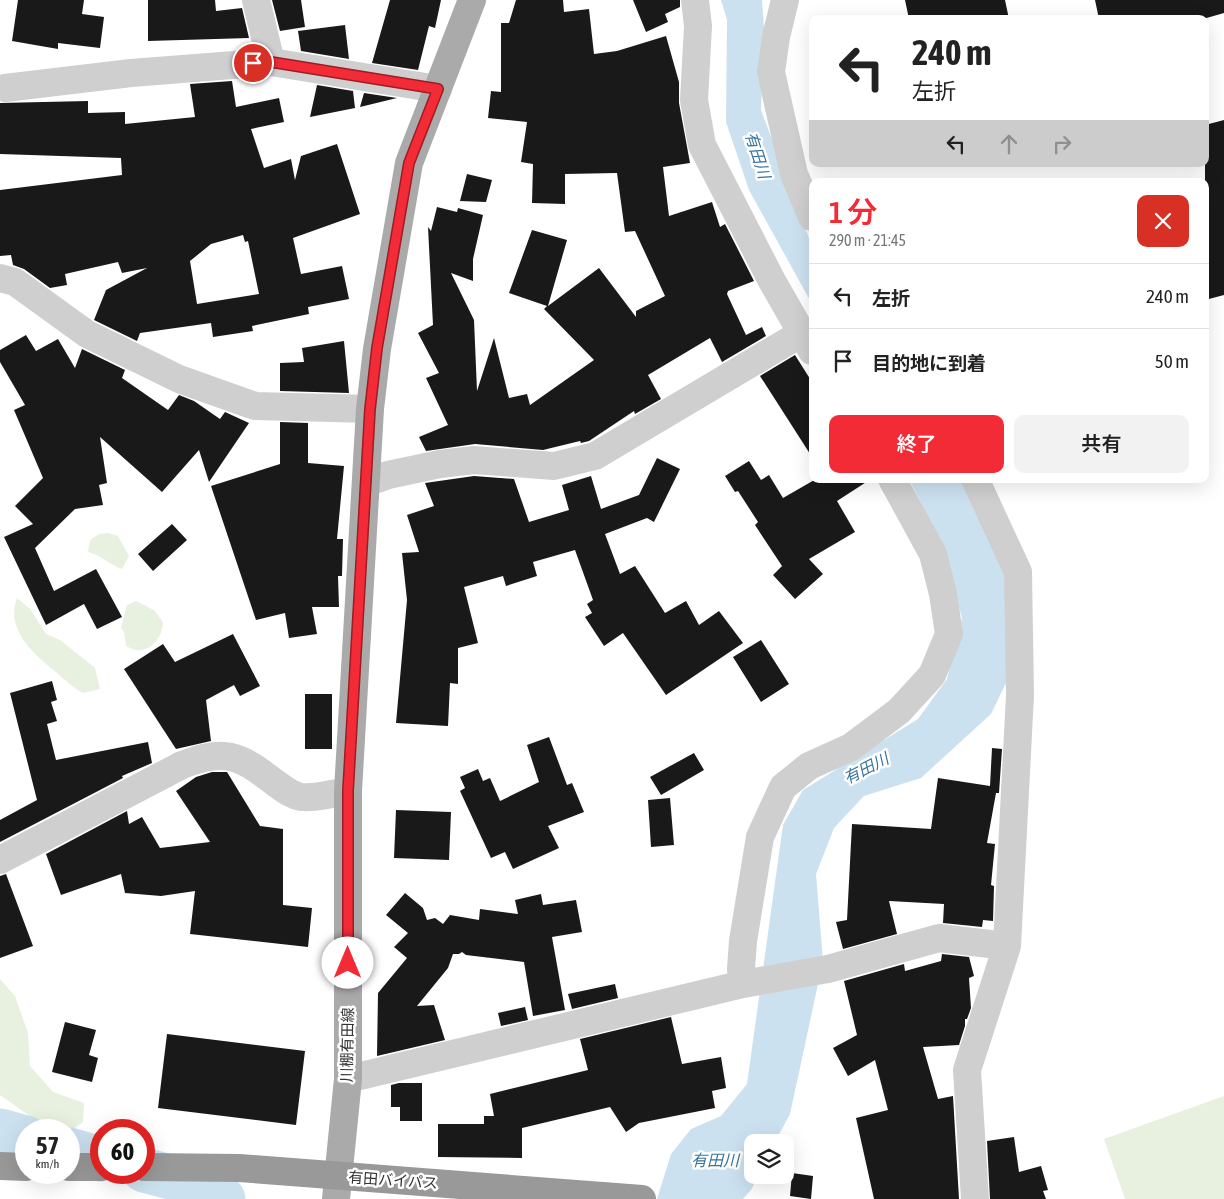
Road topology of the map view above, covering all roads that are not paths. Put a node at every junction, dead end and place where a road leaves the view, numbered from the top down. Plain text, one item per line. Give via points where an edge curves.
1 (256, 0) edge
2 (472, 0) edge
3 (695, 0) edge
4 (785, 0) edge
5 (271, 62) junction
6 (5, 88) dead end
7 (438, 89) junction
8 (809, 210) edge
9 (0, 278) edge
10 (807, 342) edge
11 (370, 409) junction
12 (366, 483) junction
13 (894, 483) edge
14 (977, 483) edge
15 (348, 791) junction
16 (0, 860) edge
17 (1008, 946) junction
18 (743, 984) junction
19 (348, 1078) junction
20 (0, 1166) edge
21 (15, 1167) edge
22 (155, 1168) edge
23 (337, 1187) edge
24 (640, 1198) edge
25 (975, 1199) edge

1 - 5 street
2 - 7 main road, 川棚有田線
3 - 10 street via 698,26 694,100 702,145
4 - 8 street via 771,72 794,174
5 - 6 street via 131,73
5 - 7 street
7 - 11 main road, 川棚有田線 via 409,163 377,348
9 - 11 street via 15,282 87,334 179,379 255,406
10 - 12 street via 595,456 554,466 474,460 457,462 388,475
11 - 12 main road, 川棚有田線
12 - 15 main road, 川棚有田線
13 - 18 street via 934,554 949,634 932,675 899,711 850,747 809,766 783,787 760,837 743,941
14 - 17 street via 1018,572 1020,696
15 - 16 street via 303,797 289,793 238,759 222,754 202,757 182,764
15 - 19 main road, 川棚有田線
17 - 18 street via 939,938 828,969
17 - 25 street via 968,1070
18 - 19 street
19 - 23 main road, 川棚有田線
20 - 21 highway
22 - 23 highway, 有田バイパス via 239,1168
23 - 24 highway, 有田バイパス

